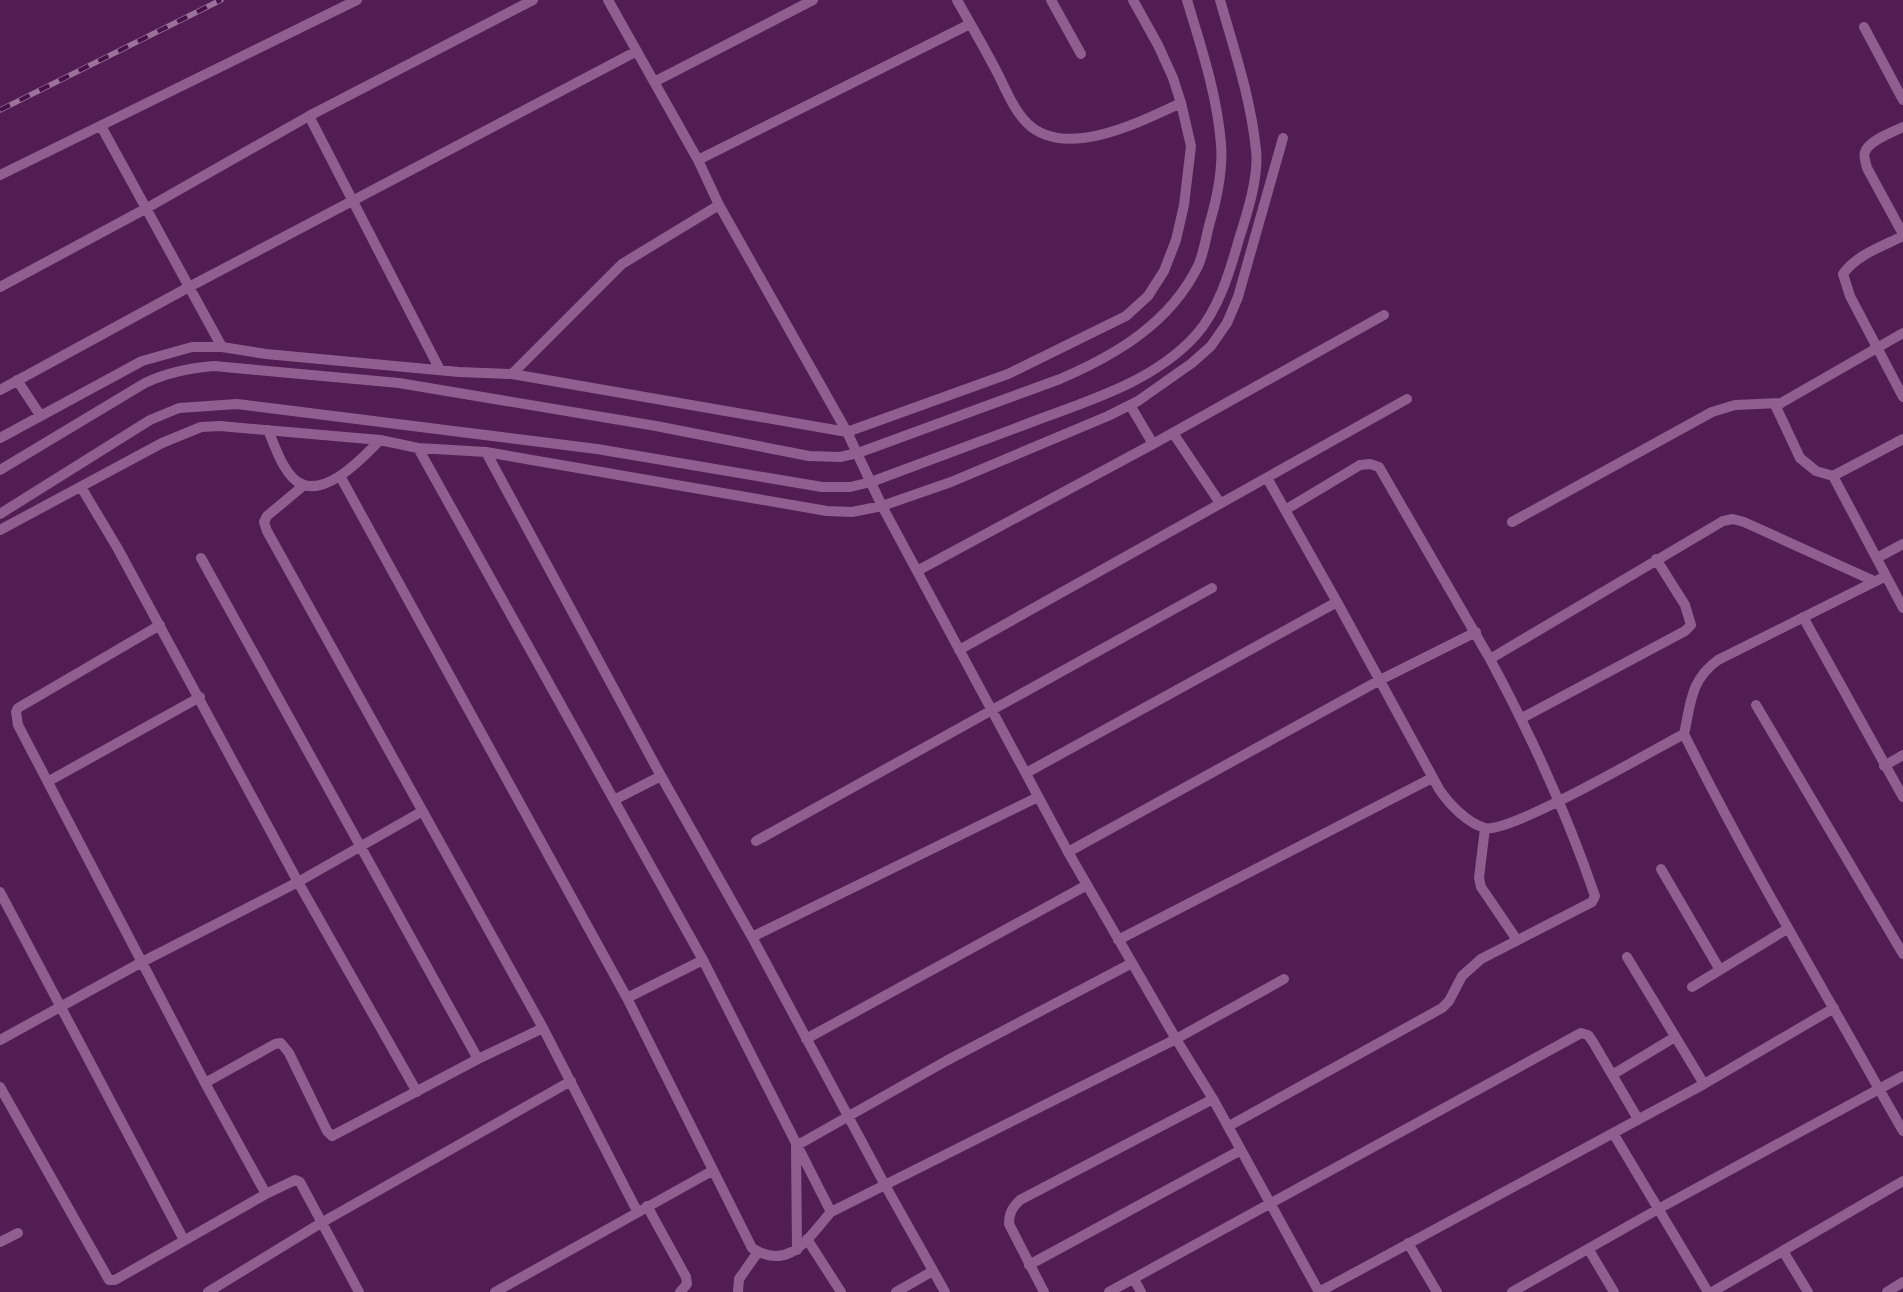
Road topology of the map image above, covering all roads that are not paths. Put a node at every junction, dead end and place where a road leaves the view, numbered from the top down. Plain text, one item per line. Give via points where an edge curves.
1 (357, 0) edge
2 (533, 0) edge
3 (608, 0) edge
4 (813, 0) edge
5 (957, 0) edge
6 (1051, 0) edge
7 (1133, 0) edge
8 (1188, 0) edge
9 (1220, 0) edge
10 (970, 24) junction
11 (1864, 27) dead end
12 (637, 51) junction
13 (1081, 54) dead end
14 (654, 82) junction
15 (1903, 100) edge
16 (1182, 103) junction
17 (309, 116) junction
18 (101, 126) junction
19 (1903, 127) edge
20 (1283, 138) dead end
21 (698, 160) junction
22 (0, 175) edge
23 (354, 200) junction
24 (719, 204) junction
25 (147, 208) junction
26 (1903, 235) edge
27 (189, 286) junction
28 (0, 287) edge
29 (1384, 315) dead end
30 (1903, 333) edge
31 (222, 347) junction
32 (1877, 348) junction
33 (440, 370) junction
34 (512, 374) junction
35 (17, 380) junction
36 (0, 390) edge
37 (1903, 397) edge
38 (1407, 399) dead end
39 (1781, 402) junction
40 (1130, 405) junction
41 (40, 415) junction
42 (268, 430) junction
43 (847, 432) junction
44 (1173, 433) junction
45 (0, 438) edge
46 (1903, 439) edge
47 (380, 440) junction
48 (1153, 444) junction
49 (418, 448) junction
50 (486, 452) junction
51 (858, 453) junction
52 (0, 470) edge
53 (340, 476) junction
54 (1833, 476) junction
55 (1267, 478) junction
56 (871, 482) junction
57 (303, 486) junction
58 (81, 487) junction
59 (1220, 503) junction
60 (882, 506) junction
61 (1284, 510) junction
62 (0, 514) edge
63 (1512, 522) dead end
64 (0, 530) edge
65 (1903, 544) edge
66 (201, 558) dead end
67 (1877, 558) junction
68 (1656, 559) junction
69 (916, 571) junction
70 (1886, 576) junction
71 (1874, 582) junction
72 (1212, 588) dead end
73 (1336, 602) junction
74 (1903, 608) edge
75 (1803, 617) junction
76 (160, 625) junction
77 (1476, 632) junction
78 (959, 650) junction
79 (1490, 659) junction
80 (1380, 680) junction
81 (200, 697) junction
82 (1756, 705) dead end
83 (992, 712) junction
84 (1522, 718) junction
85 (1684, 734) junction
86 (1903, 755) edge
87 (1884, 766) junction
88 (1026, 774) junction
89 (661, 776) junction
90 (1432, 778) junction
91 (49, 781) junction
92 (1038, 797) junction
93 (1903, 797) edge
94 (614, 800) junction
95 (1558, 801) junction
96 (421, 812) junction
97 (1485, 828) junction
98 (756, 841) dead end
99 (360, 848) junction
100 (1068, 852) junction
101 (1661, 869) dead end
102 (298, 882) junction
103 (1087, 885) junction
104 (0, 892) edge
105 (1787, 929) junction
106 (752, 937) junction
107 (1118, 940) junction
108 (1517, 940) junction
109 (1903, 954) edge
110 (1627, 957) dead end
111 (703, 960) junction
112 (142, 962) junction
113 (1132, 963) junction
114 (1720, 970) junction
115 (1284, 979) dead end
116 (1692, 987) dead end
117 (627, 998) junction
118 (59, 1007) junction
119 (1834, 1008) junction
120 (543, 1028) junction
121 (1675, 1037) junction
122 (806, 1039) junction
123 (1176, 1039) junction
124 (0, 1040) edge
125 (478, 1059) junction
126 (1612, 1076) junction
127 (1903, 1076) edge
128 (572, 1081) junction
129 (205, 1083) junction
130 (1704, 1084) junction
131 (0, 1087) edge
132 (1879, 1089) junction
133 (417, 1092) junction
134 (1213, 1099) junction
135 (849, 1118) junction
136 (1638, 1119) junction
137 (1228, 1126) junction
138 (1903, 1131) edge
139 (1613, 1133) junction
140 (796, 1146) junction
141 (1241, 1150) junction
142 (712, 1172) junction
143 (1903, 1180) edge
144 (885, 1185) junction
145 (266, 1194) junction
146 (1270, 1203) junction
147 (1660, 1208) junction
148 (642, 1209) junction
149 (831, 1212) junction
150 (322, 1223) junction
151 (18, 1233) dead end
152 (807, 1239) junction
153 (184, 1240) junction
154 (0, 1242) edge
155 (1408, 1243) junction
156 (796, 1250) junction
157 (1589, 1250) junction
158 (1783, 1251) junction
159 (758, 1252) junction
160 (1029, 1265) junction
161 (933, 1271) junction
162 (1134, 1279) junction
163 (1903, 1282) edge
164 (1519, 1290) edge
165 (355, 1291) edge
166 (208, 1292) edge
167 (495, 1292) edge
168 (680, 1292) edge
169 (738, 1292) edge
170 (841, 1292) edge
171 (896, 1292) edge
172 (945, 1292) edge
173 (1044, 1292) edge
174 (1109, 1292) edge
175 (1141, 1292) edge
176 (1319, 1292) edge
177 (1437, 1292) edge
178 (1614, 1292) edge
179 (1710, 1292) edge
180 (1808, 1292) edge
181 (1887, 1292) edge

1 - 18 street
2 - 17 street
3 - 12 street
4 - 14 street
5 - 10 street
6 - 13 street
7 - 16 street via 1158,45
8 - 51 street via 1214,94 1222,145 1217,196 1198,266 1177,298 1153,325 1121,349 1083,369
9 - 56 street via 1245,85 1256,152 1248,210 1228,275 1210,316 1197,334 1141,377 1092,399
10 - 16 street via 1020,115 1038,132 1053,137 1100,136
10 - 21 street
11 - 15 street
12 - 14 street
12 - 23 street
14 - 21 street
16 - 43 street via 1191,146 1184,205 1164,271 1148,296 1126,316 1008,374
17 - 23 street
17 - 25 street
18 - 22 street
18 - 25 street
19 - 26 street via 1870,144 1864,158
20 - 40 street via 1238,297 1227,323 1211,346 1192,363
21 - 24 street
23 - 27 street
23 - 33 street
24 - 34 street via 622,264
24 - 43 street
25 - 27 street
25 - 28 street
26 - 32 street via 1860,258 1843,274 1850,296
27 - 31 street
27 - 35 street
29 - 44 street
30 - 32 street
31 - 33 street
31 - 41 street via 192,347 142,361
32 - 37 street
32 - 39 street
33 - 34 street
34 - 43 street
35 - 36 street
35 - 41 street
38 - 55 street
39 - 54 street via 1776,407 1778,414 1800,458 1816,471
39 - 63 street via 1735,405 1712,412
40 - 48 street
40 - 60 street via 951,482
41 - 45 street
42 - 47 street
42 - 57 street via 285,468
42 - 58 street via 201,427 162,443
43 - 51 street
44 - 48 street
44 - 59 street
46 - 54 street
47 - 49 street
47 - 53 street
48 - 69 street
49 - 50 street
49 - 94 street
50 - 60 street via 827,511 852,512
50 - 89 street
51 - 52 street via 840,457 809,456 656,426 399,383 214,366 165,373
51 - 56 street
53 - 57 street via 314,487
53 - 117 street
54 - 67 street
55 - 59 street
55 - 61 street
56 - 60 street
56 - 62 street via 850,487 822,487 597,449 237,404 206,404 179,408 150,420
57 - 96 street via 267,516 264,522 267,531
58 - 64 street
58 - 76 street
59 - 78 street
60 - 69 street
61 - 73 street
61 - 77 street via 1360,465 1378,467
65 - 67 street
66 - 99 street
67 - 70 street
68 - 71 street via 1713,525 1733,519
68 - 79 street
68 - 84 street via 1685,604 1691,625
69 - 78 street
70 - 71 street
70 - 74 street
71 - 75 street
72 - 83 street
73 - 80 street
73 - 88 street
75 - 85 street via 1706,669 1697,680
75 - 87 street
76 - 81 street
76 - 91 street via 40,694 16,712 18,724
77 - 79 street
77 - 80 street
78 - 83 street
79 - 84 street
80 - 90 street
80 - 100 street
81 - 91 street
81 - 102 street
82 - 109 street
83 - 88 street
83 - 98 street
84 - 95 street
85 - 95 street
85 - 105 street via 1721,810
86 - 87 street
87 - 93 street
88 - 92 street
89 - 94 street
89 - 106 street
90 - 97 street via 1447,801
90 - 107 street
91 - 112 street
92 - 100 street
92 - 106 street
94 - 111 street
95 - 97 street via 1507,825
95 - 108 street via 1595,896 1584,907
96 - 99 street
96 - 120 street
97 - 108 street via 1479,878 1481,887
99 - 102 street
99 - 125 street
100 - 103 street
101 - 114 street
102 - 112 street
102 - 133 street
103 - 107 street
103 - 122 street
104 - 118 street
105 - 114 street
105 - 119 street
106 - 122 street
107 - 113 street
108 - 137 street via 1470,967 1442,1008
110 - 121 street
111 - 117 street
111 - 140 street
112 - 118 street
112 - 129 street
113 - 123 street
113 - 135 street via 946,1061
114 - 116 street
115 - 123 street
117 - 142 street
118 - 124 street
118 - 153 street
119 - 130 street
119 - 132 street
120 - 125 street
120 - 128 street
121 - 126 street
121 - 130 street
122 - 135 street
123 - 134 street
123 - 144 street
125 - 133 street
126 - 136 street
126 - 146 street via 1588,1035 1581,1033
127 - 132 street
128 - 148 street
128 - 150 street
129 - 133 street via 275,1044 281,1044 289,1053 332,1136
129 - 145 street
130 - 136 street
131 - 153 street via 109,1280 115,1280
132 - 138 street
132 - 147 street
134 - 137 street
134 - 160 street via 1020,1200 1009,1214 1009,1224
135 - 140 street
135 - 144 street
136 - 139 street
137 - 141 street
139 - 147 street
139 - 155 street
140 - 149 street
140 - 156 street
141 - 146 street
141 - 160 street
142 - 148 street
142 - 159 street via 752,1248
143 - 158 street
144 - 149 street
144 - 161 street
145 - 150 street via 295,1180 300,1182
145 - 153 street
146 - 162 street
146 - 176 street
147 - 157 street
147 - 179 street
148 - 167 street
148 - 168 street via 686,1277 687,1284
149 - 152 street
150 - 165 street
150 - 166 street
151 - 154 street
152 - 156 street
152 - 170 street
155 - 176 street
155 - 177 street
156 - 159 street via 775,1257
157 - 164 street
157 - 178 street
158 - 179 street
158 - 180 street
159 - 169 street via 739,1279
160 - 173 street
161 - 171 street
161 - 172 street
162 - 174 street
162 - 175 street
163 - 181 street

